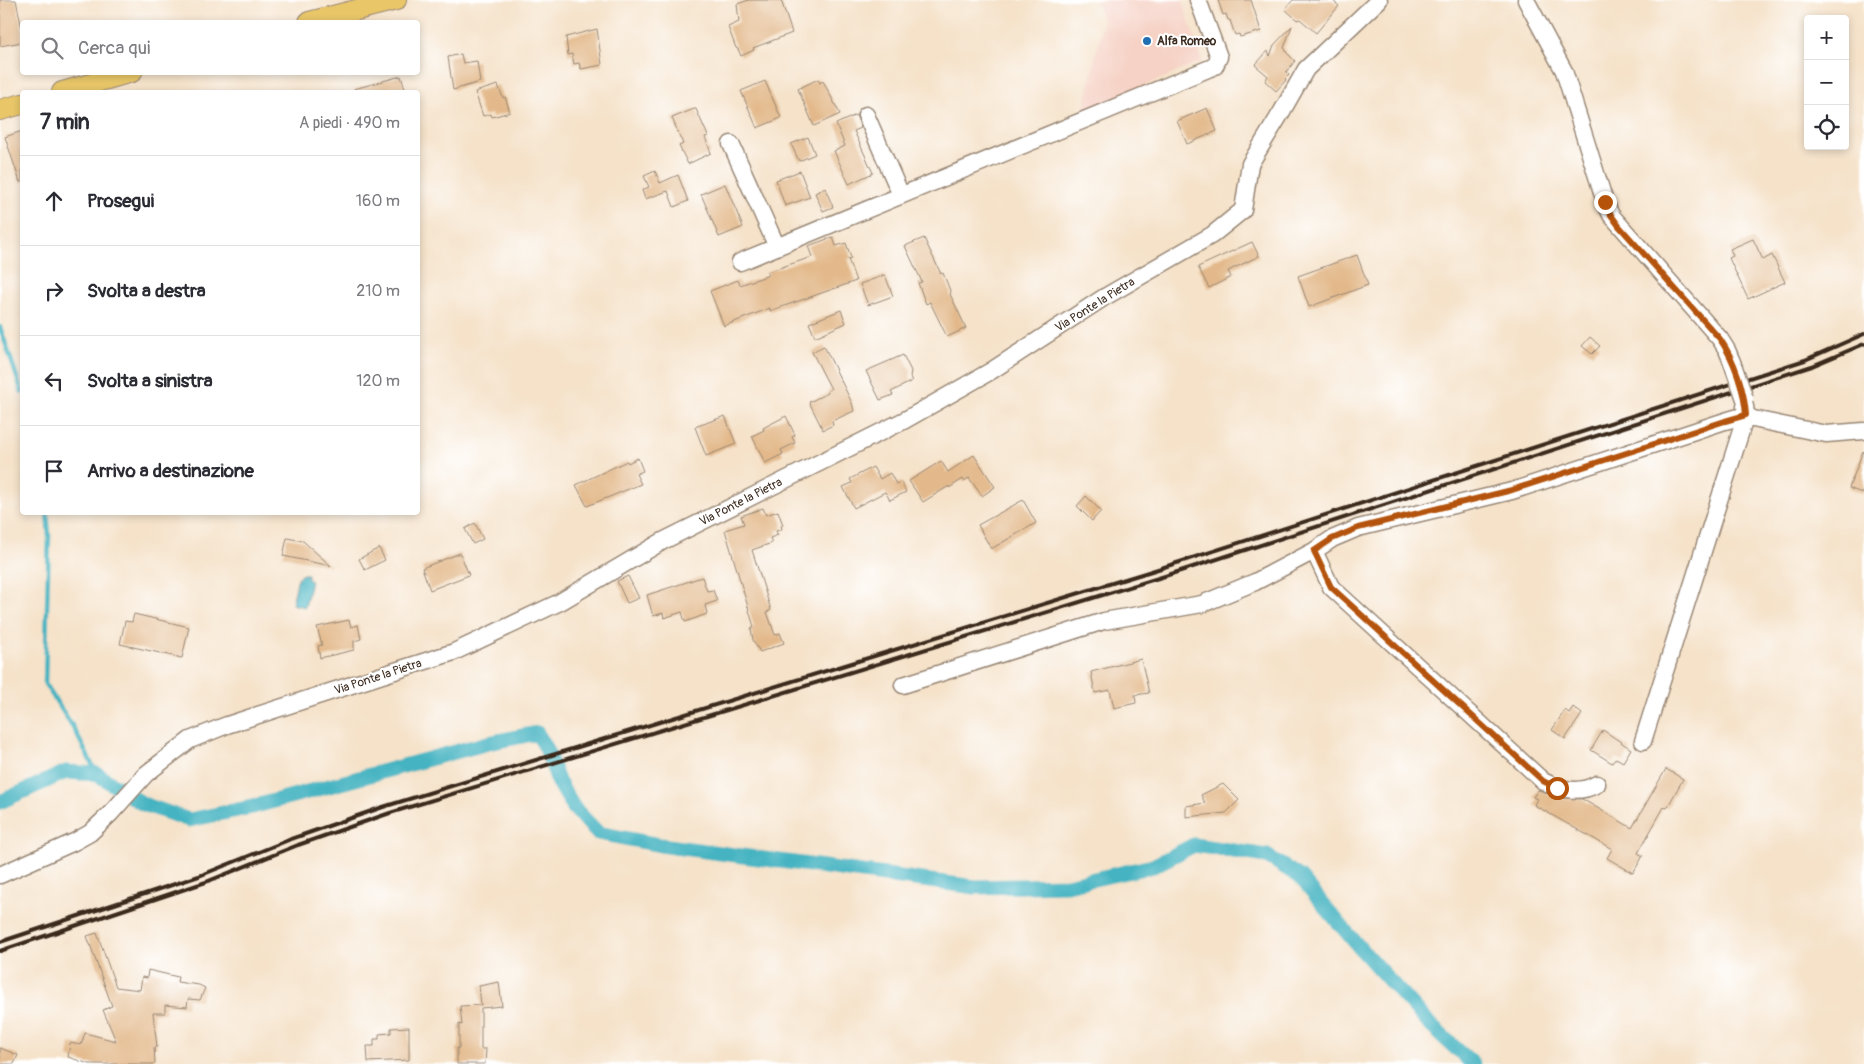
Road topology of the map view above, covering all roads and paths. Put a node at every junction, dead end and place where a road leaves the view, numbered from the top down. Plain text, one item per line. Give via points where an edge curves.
1 (396, 0) edge
2 (1198, 0) edge
3 (1379, 0) edge
4 (1526, 0) edge
5 (316, 20) edge
6 (122, 75) edge
7 (69, 90) edge
8 (20, 105) edge
9 (0, 110) edge
10 (866, 115) dead end
11 (731, 144) dead end
12 (901, 195) junction
13 (777, 247) junction
14 (740, 262) dead end
15 (1746, 415) junction
16 (1864, 430) edge
17 (1314, 551) junction
18 (904, 685) dead end
19 (1643, 741) dead end
20 (1597, 784) dead end
21 (0, 875) edge

1 - 5 main road
2 - 12 street via 1218,57 1215,66
3 - 21 street, Via Ponte la Pietra via 1306,68 1250,164 1243,210 1212,235 905,420 663,541 560,602 454,652 227,725 190,740 146,774 90,833
4 - 15 street, bridge via 1564,71 1611,215 1720,339 1745,399
6 - 7 main road
8 - 9 main road
10 - 12 street
11 - 13 street
12 - 13 street
13 - 14 street
15 - 16 street via 1826,434
15 - 17 street via 1512,490 1358,528
15 - 19 street
17 - 18 street via 1202,604 1104,621
17 - 20 street via 1331,587 1543,781 1557,788 1588,790

